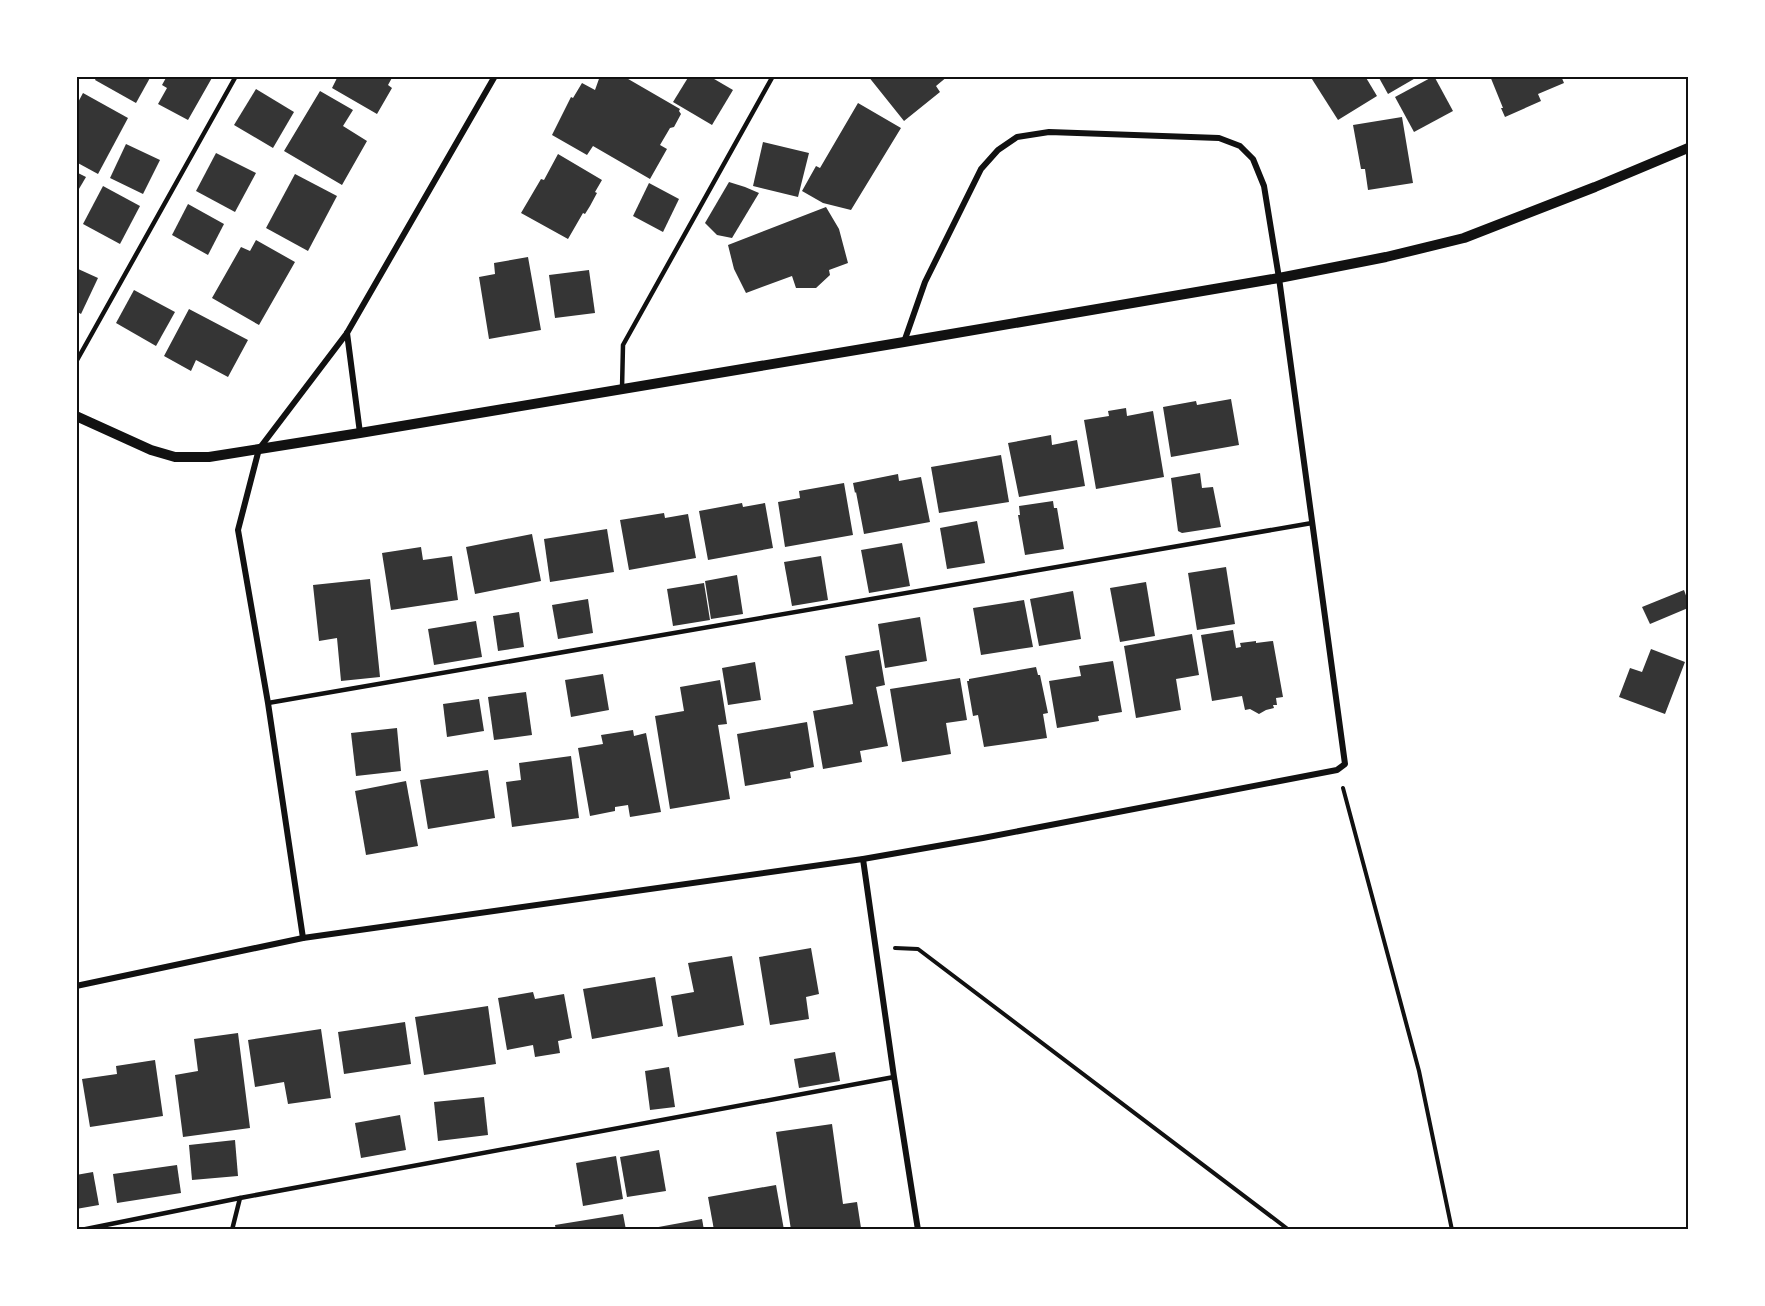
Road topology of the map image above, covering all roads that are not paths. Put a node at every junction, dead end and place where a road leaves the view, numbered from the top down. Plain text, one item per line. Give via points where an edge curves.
1 (236, 76) edge
2 (495, 76) edge
3 (773, 76) edge
4 (1689, 148) edge
5 (1279, 278) junction
6 (347, 333) junction
7 (904, 342) junction
8 (76, 362) edge
9 (622, 389) junction
10 (76, 416) edge
11 (360, 433) junction
12 (260, 449) junction
13 (1312, 523) junction
14 (268, 703) junction
15 (863, 859) junction
16 (303, 938) junction
17 (76, 986) edge
18 (894, 1077) junction
19 (240, 1198) junction
20 (81, 1230) edge
21 (232, 1230) edge
22 (918, 1230) edge

1 - 8 lane
2 - 6 street
3 - 9 lane via 623,345
4 - 5 street via 1464,238
5 - 7 street
5 - 7 street via 1264,186 1252,159 1240,146 1219,138 1049,132 1017,137 981,169 925,282
5 - 13 street
6 - 11 street
6 - 12 street
7 - 9 street
9 - 11 street
10 - 12 street via 175,457 209,457
11 - 12 street
12 - 14 street via 238,531
13 - 14 lane
13 - 15 street via 1345,764 1337,770
14 - 16 street
15 - 16 street
15 - 18 street
16 - 17 street
18 - 19 lane
18 - 22 street
19 - 20 lane
19 - 21 lane

